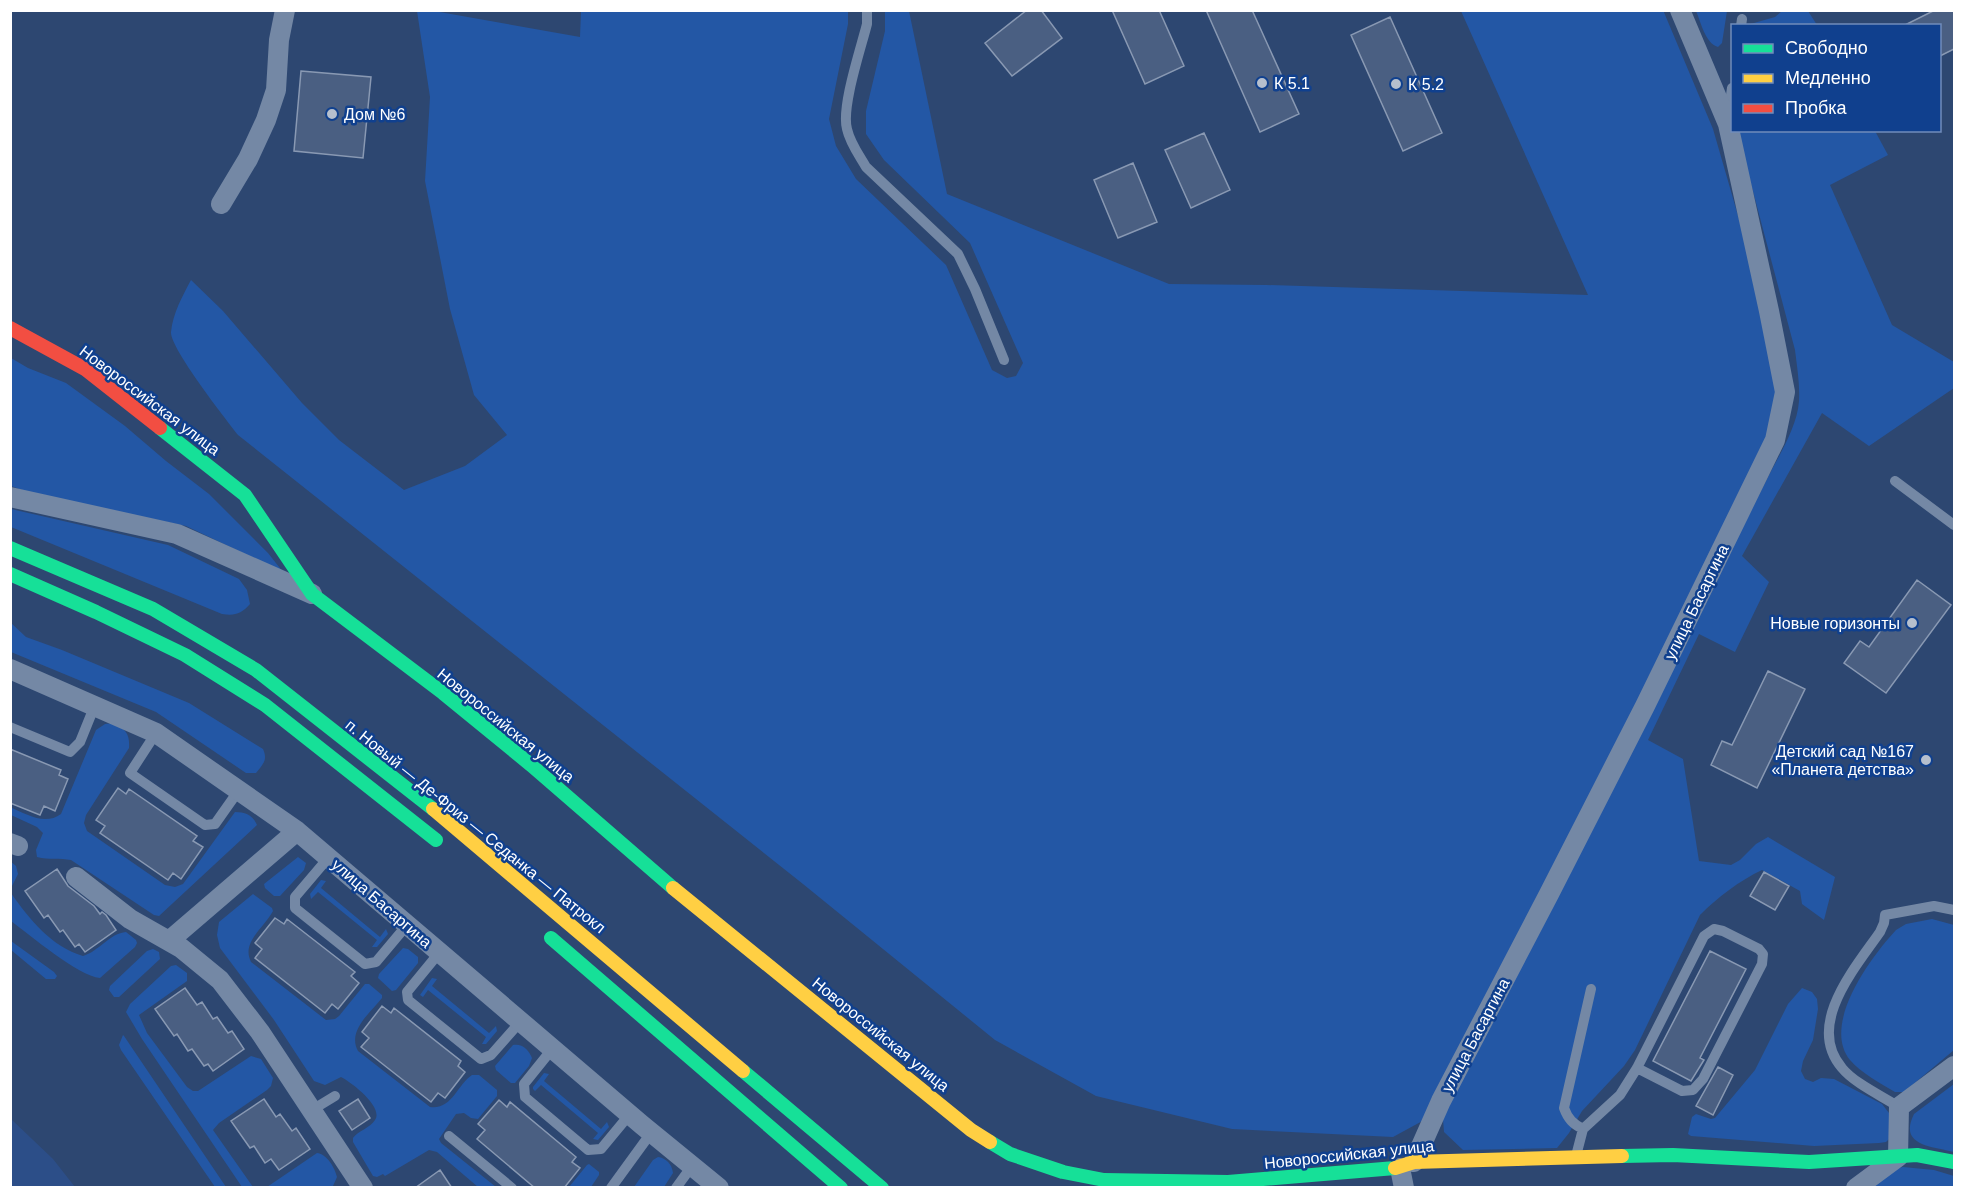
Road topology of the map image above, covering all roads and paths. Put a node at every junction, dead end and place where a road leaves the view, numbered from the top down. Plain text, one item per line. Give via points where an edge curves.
1 (285, 10) edge
2 (867, 10) edge
3 (1680, 10) edge
4 (1731, 97) edge
5 (1728, 124) junction
6 (221, 204) dead end
7 (10, 328) edge
8 (1004, 360) dead end
9 (1895, 481) dead end
10 (10, 497) edge
11 (1954, 525) edge
12 (10, 548) edge
13 (10, 574) edge
14 (312, 594) junction
15 (10, 669) edge
16 (95, 705) junction
17 (10, 727) edge
18 (156, 733) junction
19 (239, 790) junction
20 (297, 831) junction
21 (450, 851) dead end
22 (329, 856) junction
23 (76, 877) dead end
24 (1954, 910) edge
25 (407, 925) junction
26 (539, 927) dead end
27 (170, 940) junction
28 (439, 953) junction
29 (1591, 989) dead end
30 (521, 1021) junction
31 (553, 1047) junction
32 (1954, 1066) edge
33 (1636, 1068) junction
34 (335, 1096) dead end
35 (1899, 1107) junction
36 (312, 1110) junction
37 (630, 1114) junction
38 (1583, 1129) junction
39 (651, 1133) junction
40 (449, 1136) dead end
41 (1898, 1157) junction
42 (1576, 1158) junction
43 (1954, 1162) edge
44 (692, 1166) junction
45 (1406, 1173) edge
46 (363, 1188) edge
47 (512, 1188) edge
48 (611, 1188) edge
49 (676, 1188) edge
50 (719, 1188) edge
51 (841, 1188) edge
52 (882, 1188) edge
53 (1856, 1188) edge

1 - 6 street via 276,90 248,159
2 - 8 lane via 846,128 866,167 958,254
3 - 5 street, улица Басаргина
4 - 5 lane
5 - 45 street, улица Басаргина via 1785,392 1775,440
7 - 14 main road, Новороссийская улица via 85,369 245,495
9 - 11 lane
10 - 14 street via 177,534
12 - 52 main road, п. Новый — Де-Фриз — Седанка — Патрокл via 153,609 256,670 413,792
13 - 21 main road via 184,655 265,705
14 - 45 main road, Новороссийская улица via 487,729 656,874 971,1130 1010,1154 1063,1172 1104,1180 1228,1182
15 - 16 street, улица Басаргина
16 - 17 lane via 80,742 70,752
16 - 18 street, улица Басаргина
18 - 19 street, улица Басаргина
18 - 19 lane via 130,773 205,825 215,824
19 - 20 street, улица Басаргина
20 - 22 street, улица Басаргина
20 - 27 street
22 - 25 street, улица Басаргина
22 - 25 lane via 295,897 295,908 365,964 376,962
23 - 27 street via 130,919
24 - 35 lane via 1934,906 1885,915 1880,932 1843,984 1832,1009 1832,1054 1843,1070
25 - 28 street, улица Басаргина
26 - 51 main road
27 - 36 street via 220,980
28 - 30 street, улица Басаргина
28 - 30 lane via 407,992 408,1000 481,1059 491,1055
29 - 38 lane via 1564,1108 1573,1124
30 - 31 street, улица Басаргина
31 - 37 street, улица Басаргина
31 - 37 lane via 524,1084 525,1097 588,1150 601,1149
32 - 35 street
33 - 33 lane via 1704,936 1714,929 1723,931 1759,949 1762,964 1703,1079 1693,1090 1682,1091
33 - 38 lane via 1620,1095
34 - 36 lane
35 - 41 street
36 - 46 street
37 - 39 street, улица Басаргина
38 - 42 lane
39 - 44 street, улица Басаргина
39 - 48 lane
40 - 47 lane
41 - 42 main road, Новороссийская улица via 1809,1162 1673,1155
41 - 43 main road, Новороссийская улица via 1917,1155
41 - 53 street
42 - 45 main road, Новороссийская улица
44 - 49 lane
44 - 50 street, улица Басаргина

